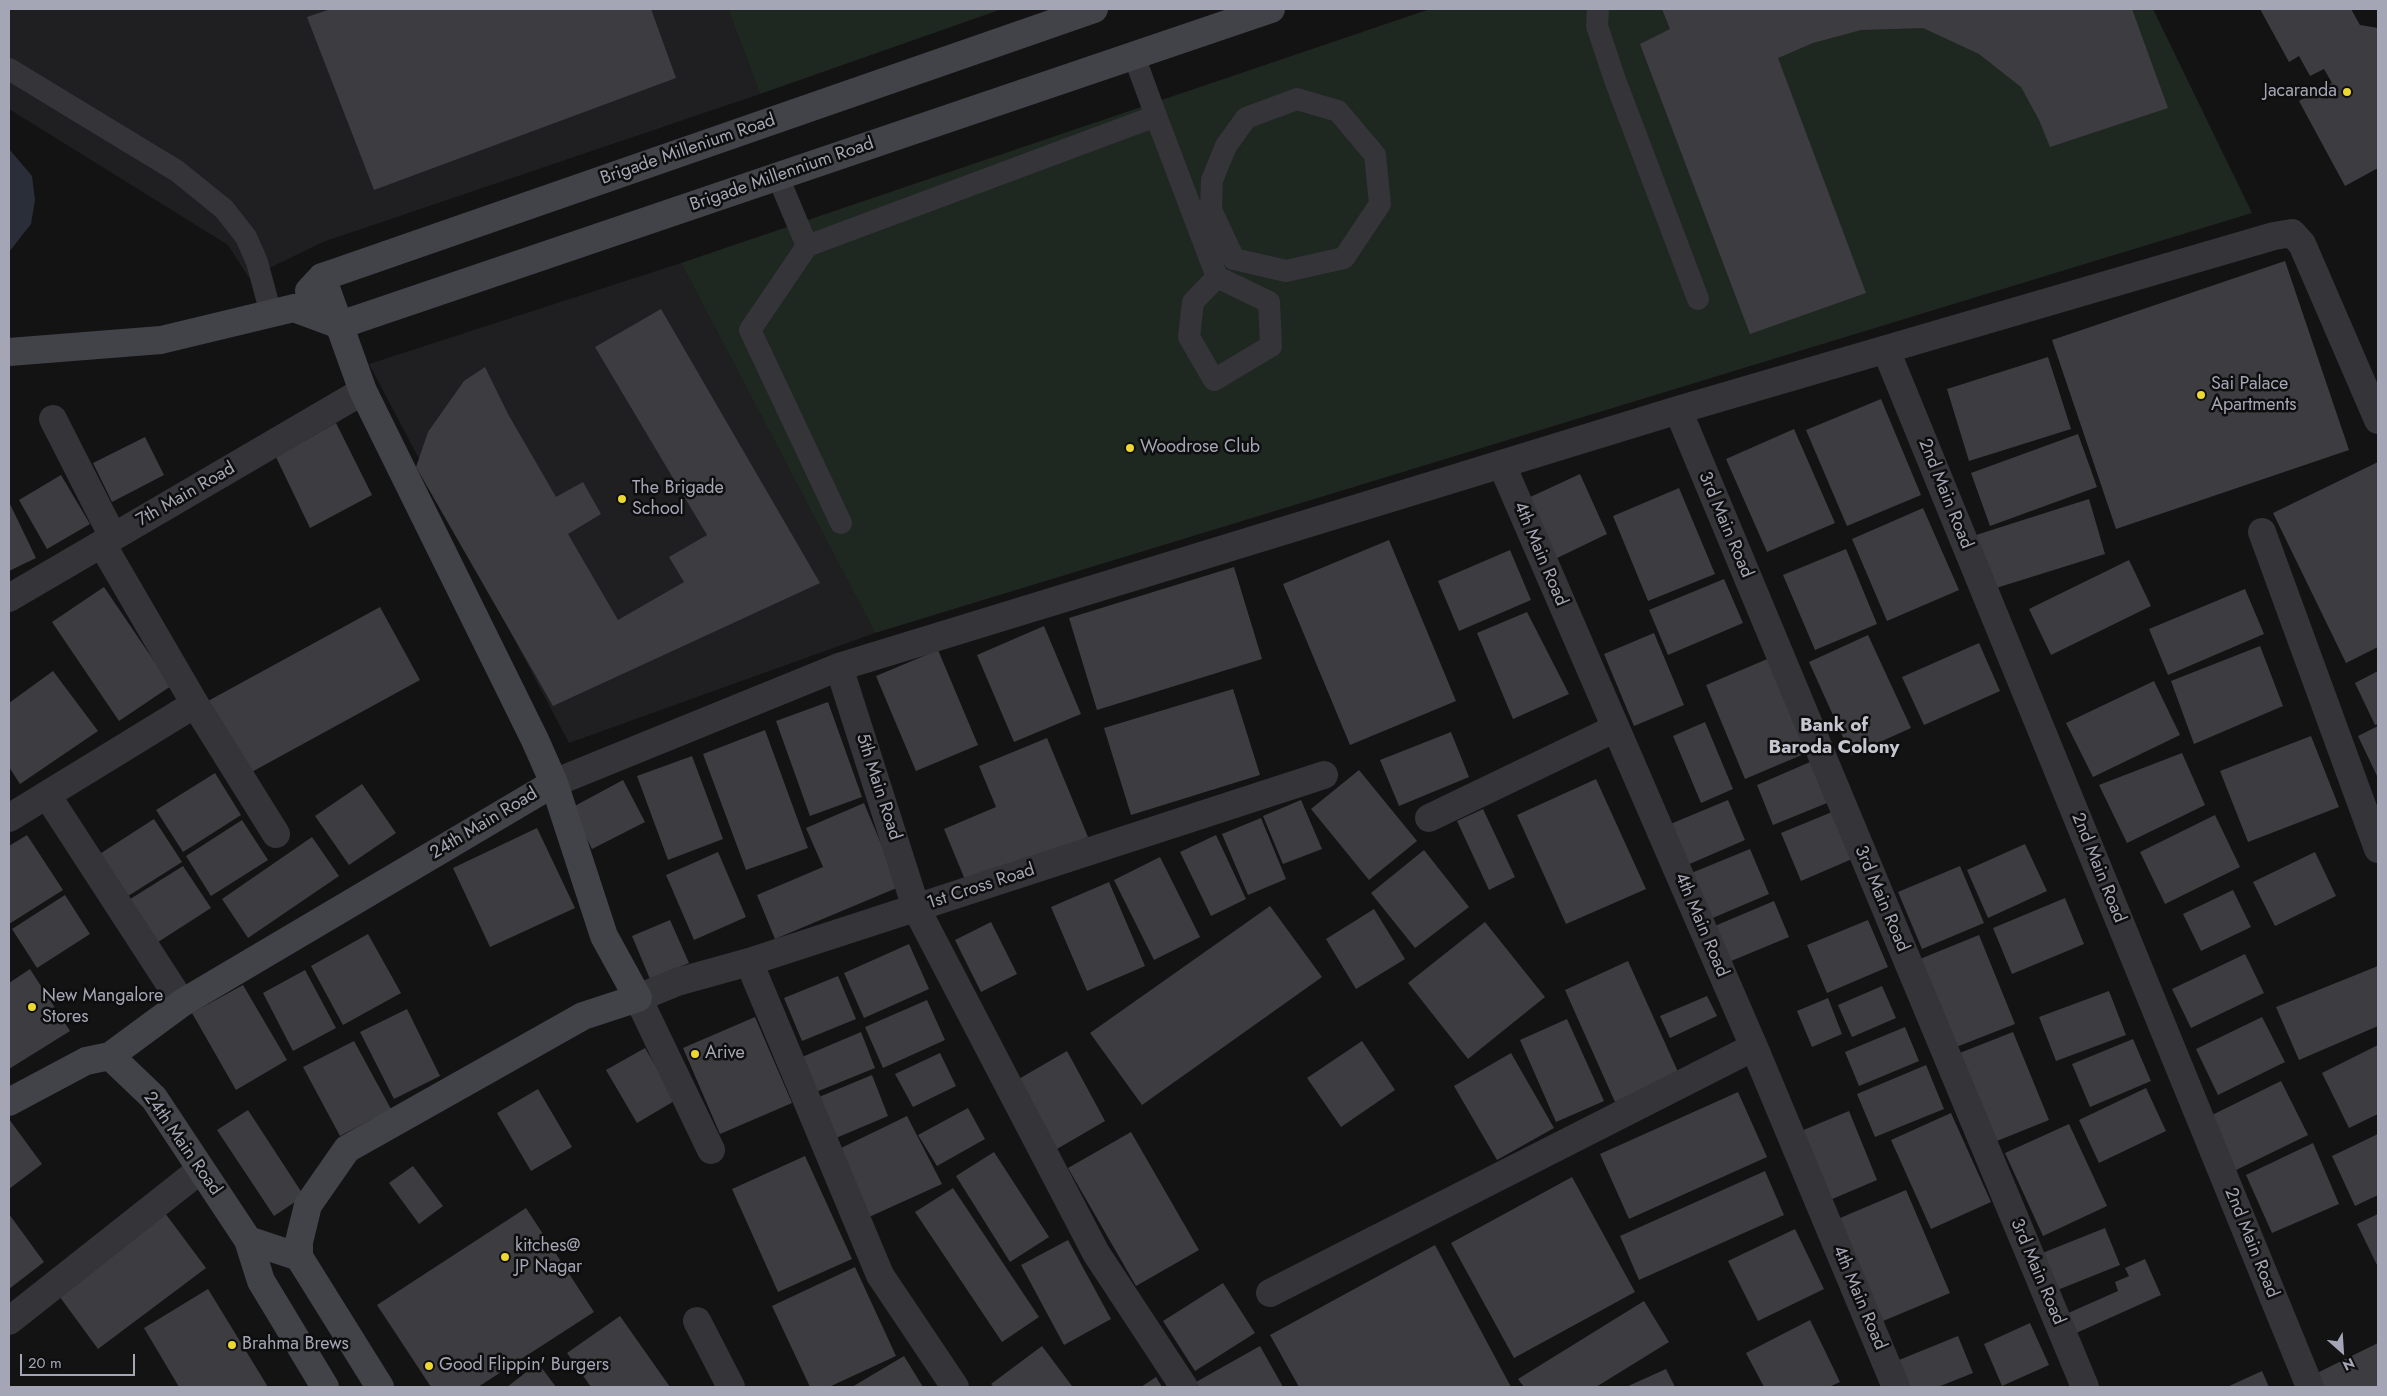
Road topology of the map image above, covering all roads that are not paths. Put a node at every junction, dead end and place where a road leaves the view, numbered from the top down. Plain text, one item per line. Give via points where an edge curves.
1 (1094, 9) edge
2 (1271, 9) edge
3 (1598, 9) edge
4 (1134, 56) junction
5 (9, 69) edge
6 (1156, 116) junction
7 (778, 177) junction
8 (1202, 213) junction
9 (807, 246) junction
10 (322, 277) junction
11 (1217, 277) junction
12 (1698, 299) dead end
13 (283, 311) junction
14 (340, 325) junction
15 (1886, 350) junction
16 (9, 352) edge
17 (363, 391) junction
18 (1678, 410) junction
19 (52, 419) dead end
20 (2378, 420) edge
21 (1502, 465) junction
22 (841, 523) dead end
23 (2262, 532) dead end
24 (108, 541) junction
25 (9, 598) edge
26 (839, 667) junction
27 (195, 704) junction
28 (1616, 728) junction
29 (1324, 775) dead end
30 (554, 783) junction
31 (47, 795) junction
32 (9, 818) edge
33 (1429, 818) dead end
34 (276, 834) dead end
35 (2378, 849) edge
36 (916, 908) junction
37 (749, 962) junction
38 (638, 998) junction
39 (182, 1003) junction
40 (1754, 1047) junction
41 (110, 1056) junction
42 (9, 1102) edge
43 (711, 1150) dead end
44 (200, 1170) junction
45 (248, 1240) junction
46 (298, 1257) junction
47 (262, 1281) junction
48 (1270, 1293) dead end
49 (9, 1321) edge
50 (697, 1321) dead end
51 (325, 1387) edge
52 (380, 1387) edge
53 (731, 1387) edge
54 (955, 1387) edge
55 (1184, 1387) edge
56 (1896, 1387) edge
57 (2085, 1387) edge
58 (2310, 1387) edge

1 - 10 street, Brigade Millenium Road
2 - 4 street, Brigade Millennium Road
3 - 12 lane via 1597,26 1615,80
4 - 6 lane
4 - 7 street, Brigade Millennium Road
5 - 13 lane via 177,171 224,209 246,237
6 - 8 lane
6 - 9 lane
7 - 9 lane
7 - 14 street, Brigade Millennium Road
8 - 8 lane via 1234,259 1286,271 1344,258 1380,204 1375,155 1338,111 1297,99 1246,118 1226,146
8 - 11 lane
9 - 22 lane via 750,330
10 - 13 street, Brigade Millenium Road
10 - 14 street
11 - 11 lane via 1193,302 1189,338 1214,380 1271,346 1269,302
13 - 14 street
13 - 16 street via 161,340
14 - 17 street
15 - 18 street
15 - 20 street via 2292,233 2302,244
15 - 58 street, 2nd Main Road
17 - 24 street, 7th Main Road
17 - 30 street via 536,740
18 - 21 street
18 - 57 street, 3rd Main Road
19 - 24 street
21 - 26 street
21 - 28 street, 4th Main Road
23 - 35 street
24 - 25 street, 7th Main Road
24 - 27 street
26 - 30 street
26 - 36 street, 5th Main Road
27 - 31 street
27 - 34 street
28 - 33 street
28 - 40 street, 4th Main Road
29 - 36 street, 1st Cross Road
30 - 38 street, 24th Main Road via 604,936
30 - 39 street, 24th Main Road
31 - 32 street
31 - 39 street
36 - 37 street, 1st Cross Road
36 - 55 street, 5th Main Road via 1096,1252
37 - 38 street, 1st Cross Road via 677,982
37 - 54 street via 880,1275
38 - 43 street
38 - 46 street via 583,1016 347,1149 308,1205
39 - 41 street, 24th Main Road
40 - 48 street
40 - 56 street, 4th Main Road
41 - 42 street via 86,1061
41 - 44 street, 24th Main Road via 154,1098
44 - 45 street, 24th Main Road
44 - 49 street
45 - 46 street
45 - 47 street, 24th Main Road
46 - 47 street
46 - 52 street
47 - 51 street, 24th Main Road
50 - 53 street

